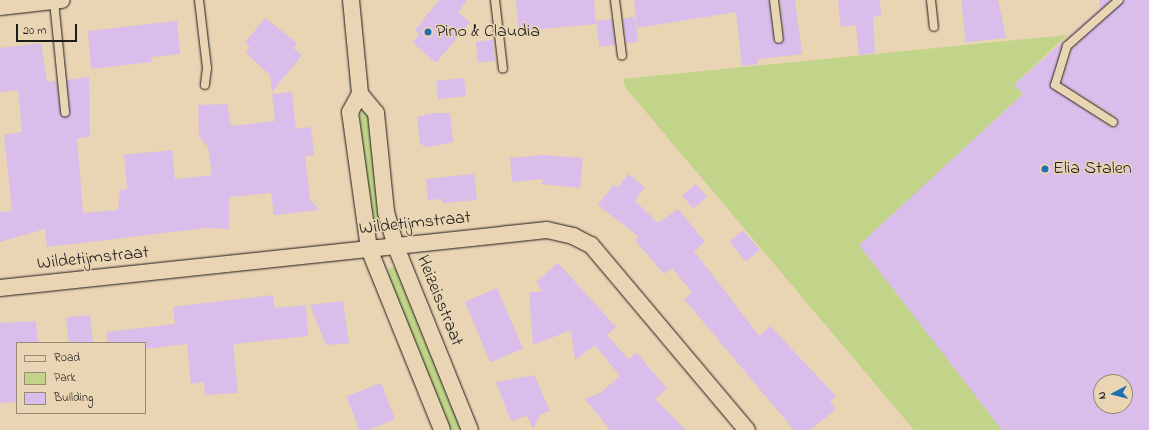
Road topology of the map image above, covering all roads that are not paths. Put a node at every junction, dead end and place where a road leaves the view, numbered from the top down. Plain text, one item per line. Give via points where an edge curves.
1 (58, 0) edge
2 (199, 0) edge
3 (351, 0) edge
4 (495, 0) edge
5 (615, 0) edge
6 (774, 0) edge
7 (931, 0) edge
8 (1120, 0) edge
9 (0, 7) edge
10 (934, 27) dead end
11 (779, 39) dead end
12 (622, 56) dead end
13 (502, 69) dead end
14 (205, 85) dead end
15 (360, 94) junction
16 (65, 112) dead end
17 (1113, 122) dead end
18 (396, 247) junction
19 (369, 249) junction
20 (0, 288) edge
21 (442, 430) edge
22 (470, 430) edge
23 (747, 430) edge

1 - 9 street
1 - 16 lane
2 - 14 lane
3 - 15 street
4 - 13 lane
5 - 12 lane
6 - 11 lane
7 - 10 lane
8 - 17 lane via 1067,46 1055,85
15 - 18 street, Heizeisstraat via 376,113 386,212
15 - 19 street via 350,112
18 - 19 street, Wildetijmstraat
18 - 22 street, Heizeisstraat
18 - 23 street, Wildetijmstraat via 547,230 573,236 591,245
19 - 20 street, Wildetijmstraat
19 - 21 street

